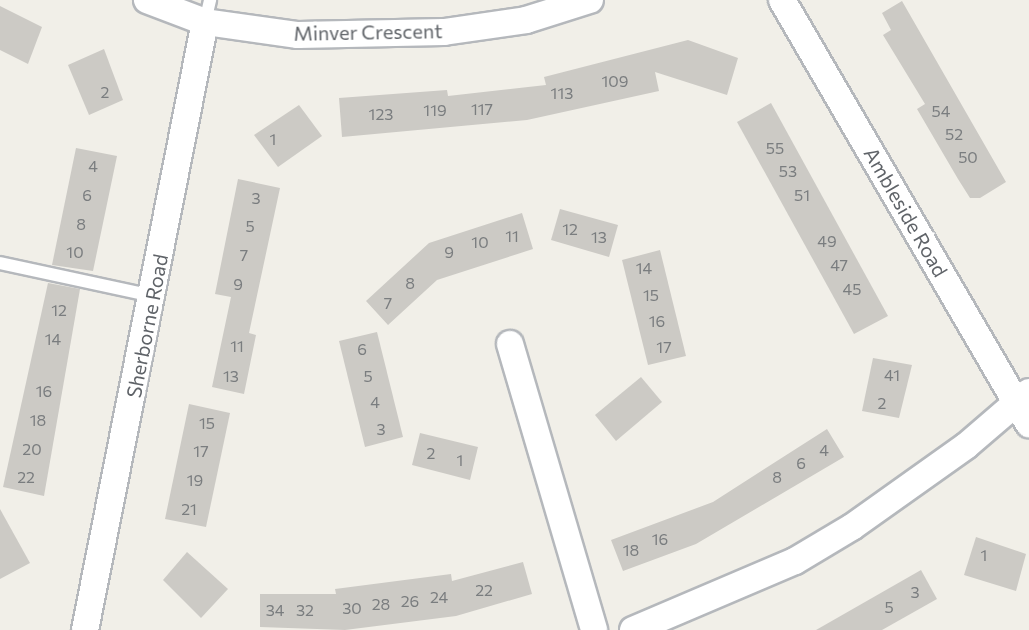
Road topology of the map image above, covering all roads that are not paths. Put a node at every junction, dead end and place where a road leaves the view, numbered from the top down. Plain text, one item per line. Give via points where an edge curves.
1 (147, 0) edge
2 (590, 0) edge
3 (782, 0) edge
4 (207, 11) edge
5 (0, 263) edge
6 (153, 296) junction
7 (510, 344) dead end
8 (1025, 407) edge
9 (85, 630) edge
10 (594, 630) edge
11 (633, 630) edge

1 - 4 street, Minver Crescent
2 - 4 street, Minver Crescent via 526,20 444,32 298,35
3 - 8 street, Ambleside Road
4 - 6 street, Sherborne Road
5 - 6 lane
6 - 9 street, Sherborne Road
7 - 10 street
8 - 11 street via 795,561

